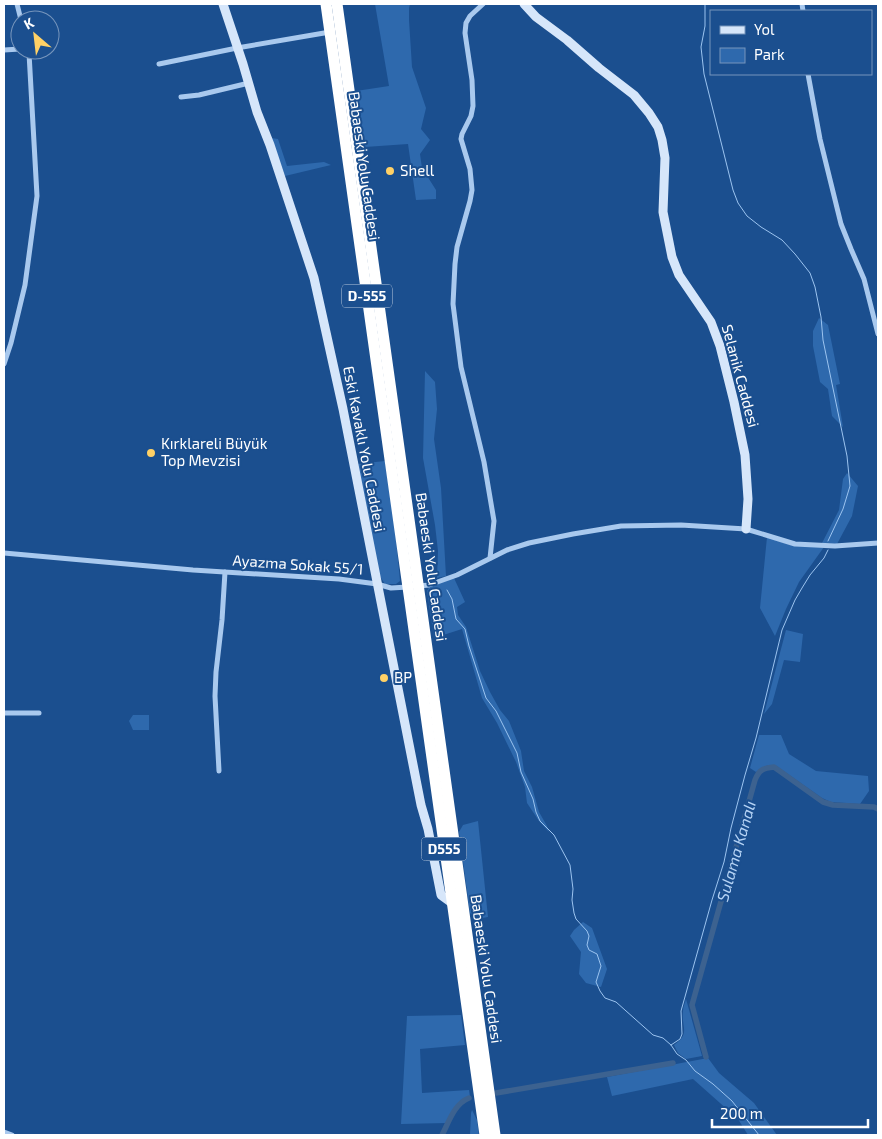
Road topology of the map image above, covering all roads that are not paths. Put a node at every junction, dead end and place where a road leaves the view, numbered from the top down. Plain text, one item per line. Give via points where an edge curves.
1 (223, 4) edge
2 (326, 4) edge
3 (337, 4) edge
4 (483, 4) edge
5 (524, 4) edge
6 (330, 32) junction
7 (237, 48) junction
8 (30, 60) edge
9 (159, 64) dead end
10 (808, 75) edge
11 (249, 82) junction
12 (181, 97) dead end
13 (878, 334) edge
14 (4, 364) edge
15 (746, 529) junction
16 (878, 543) edge
17 (4, 553) edge
18 (490, 558) junction
19 (225, 572) junction
20 (377, 584) junction
21 (414, 587) junction
22 (4, 713) edge
23 (40, 713) dead end
24 (219, 771) dead end
25 (452, 903) junction
26 (486, 1109) junction
27 (4, 1132) edge
28 (12, 1135) edge
29 (485, 1135) edge
30 (495, 1135) edge

1 - 7 street, Eski Kavaklı Yolu Caddesi
2 - 6 highway, Babaeski Yolu Caddesi / D-555
3 - 21 highway, Babaeski Yolu Caddesi / D-555
4 - 18 street via 466,23 474,106 461,139 472,190 457,247 453,304 461,367 493,514
5 - 15 street, Selanik Caddesi via 634,95 658,127 665,158 663,212 672,257 679,275 711,322 734,402 745,454
6 - 7 street
6 - 21 highway, Babaeski Yolu Caddesi / D-555
7 - 9 street
7 - 11 street, Eski Kavaklı Yolu Caddesi
8 - 14 street via 37,196 25,285
10 - 13 street via 841,224 864,279
11 - 12 street
11 - 20 street, Eski Kavaklı Yolu Caddesi via 317,291
15 - 16 street, Ayazma Sokak 55/1 via 794,544
15 - 18 street, Ayazma Sokak 55/1 via 621,526 529,543
17 - 19 street, Ayazma Sokak 55/1
18 - 21 street, Ayazma Sokak 55/1 via 457,575
19 - 20 street, Ayazma Sokak 55/1
19 - 24 street via 216,672
20 - 21 street, Ayazma Sokak 55/1 via 391,588
20 - 25 street, Eski Kavaklı Yolu Caddesi via 442,895
21 - 25 highway, Babaeski Yolu Caddesi / D555
21 - 26 highway, Babaeski Yolu Caddesi / D555
22 - 23 street
25 - 26 highway, Babaeski Yolu Caddesi / D555
26 - 29 highway, Babaeski Yolu Caddesi / D555
26 - 30 highway, Babaeski Yolu Caddesi / D555
27 - 28 street

